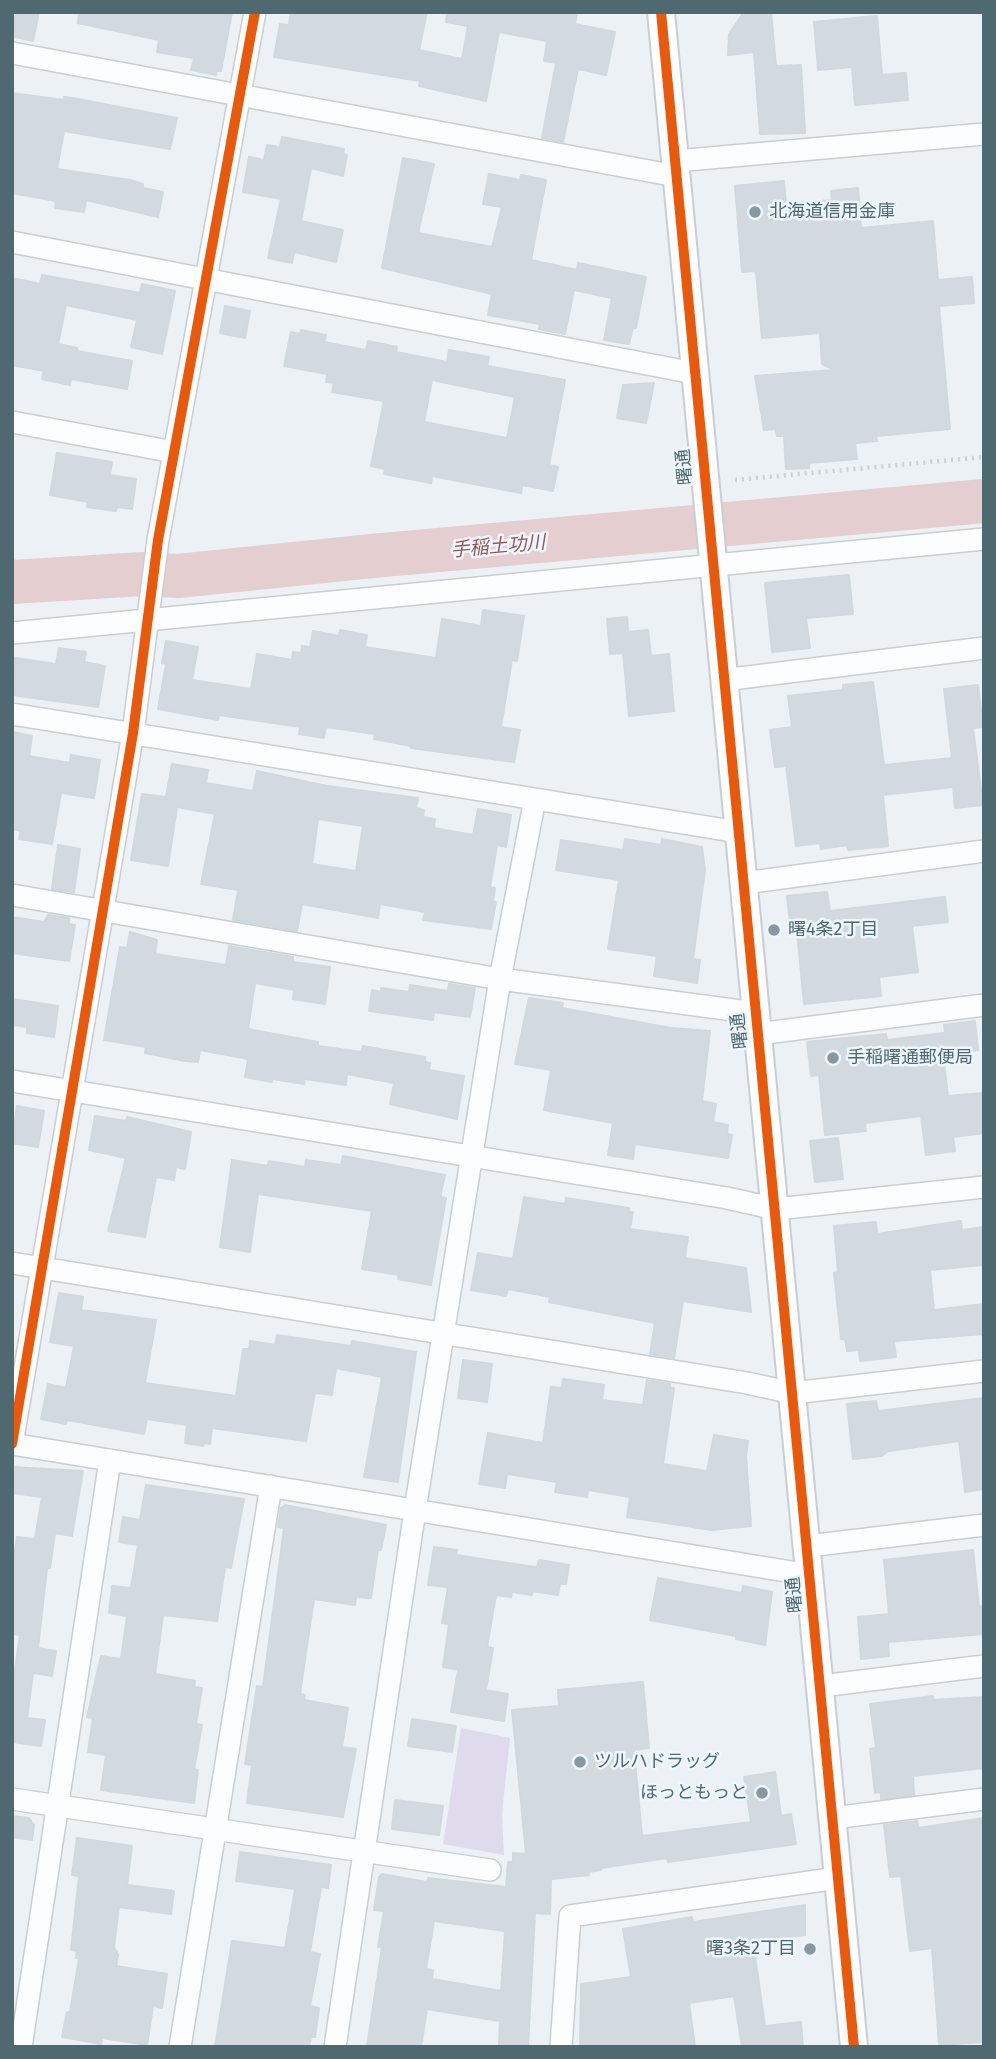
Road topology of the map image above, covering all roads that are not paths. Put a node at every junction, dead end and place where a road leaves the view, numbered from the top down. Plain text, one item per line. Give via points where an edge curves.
1 (255, 12) edge
2 (661, 12) edge
3 (12, 53) edge
4 (240, 95) junction
5 (984, 134) edge
6 (676, 168) junction
7 (12, 242) edge
8 (206, 279) junction
9 (694, 373) junction
10 (12, 422) edge
11 (174, 452) junction
12 (984, 538) edge
13 (710, 558) junction
14 (147, 620) junction
15 (12, 633) edge
16 (984, 648) edge
17 (723, 680) junction
18 (12, 714) edge
19 (133, 733) junction
20 (535, 799) junction
21 (738, 832) junction
22 (984, 851) edge
23 (744, 883) junction
24 (12, 895) edge
25 (103, 909) junction
26 (500, 979) junction
27 (984, 1005) edge
28 (757, 1024) junction
29 (12, 1081) edge
30 (71, 1090) junction
31 (472, 1157) junction
32 (984, 1187) edge
33 (776, 1209) junction
34 (12, 1263) edge
35 (40, 1268) junction
36 (444, 1333) junction
37 (984, 1371) edge
38 (793, 1393) junction
39 (12, 1444) edge
40 (110, 1460) junction
41 (271, 1486) junction
42 (415, 1510) junction
43 (984, 1525) edge
44 (808, 1546) junction
45 (810, 1575) junction
46 (984, 1666) edge
47 (821, 1686) junction
48 (12, 1799) edge
49 (984, 1800) edge
50 (57, 1806) junction
51 (833, 1818) junction
52 (216, 1830) junction
53 (363, 1851) junction
54 (490, 1870) dead end
55 (838, 1878) junction
56 (21, 2047) edge
57 (180, 2047) edge
58 (335, 2047) edge
59 (561, 2047) edge
60 (854, 2047) edge

1 - 4 street
2 - 6 street, 曙通
3 - 4 street
4 - 6 street
4 - 8 street
5 - 6 street
6 - 9 street, 曙通
7 - 8 street
8 - 9 street
8 - 11 street
9 - 13 street, 曙通
10 - 11 street
11 - 14 street
12 - 13 street
13 - 14 street
13 - 17 street, 曙通
14 - 15 street
14 - 19 street
16 - 17 street
17 - 21 street, 曙通
18 - 19 street
19 - 20 street
19 - 25 street
20 - 21 street
20 - 26 street
21 - 23 street, 曙通
22 - 23 street
23 - 28 street, 曙通
24 - 25 street
25 - 26 street
25 - 30 street
26 - 28 street
26 - 31 street
27 - 28 street
28 - 33 street, 曙通
29 - 30 street
30 - 31 street
30 - 35 street
31 - 33 street
31 - 36 street
32 - 33 street
33 - 38 street, 曙通
34 - 35 street
35 - 36 street
35 - 39 street
36 - 38 street
36 - 42 street
37 - 38 street
38 - 44 street, 曙通
39 - 40 street
40 - 41 street
40 - 50 street
41 - 42 street
41 - 52 street
42 - 45 street
42 - 53 street
43 - 44 street
44 - 45 street, 曙通
45 - 47 street, 曙通
46 - 47 street
47 - 51 street, 曙通
48 - 50 street
49 - 51 street
50 - 52 street
50 - 56 street
51 - 55 street, 曙通
52 - 53 street
52 - 57 street
53 - 54 street
53 - 58 street
55 - 59 street via 570,1916
55 - 60 street, 曙通

